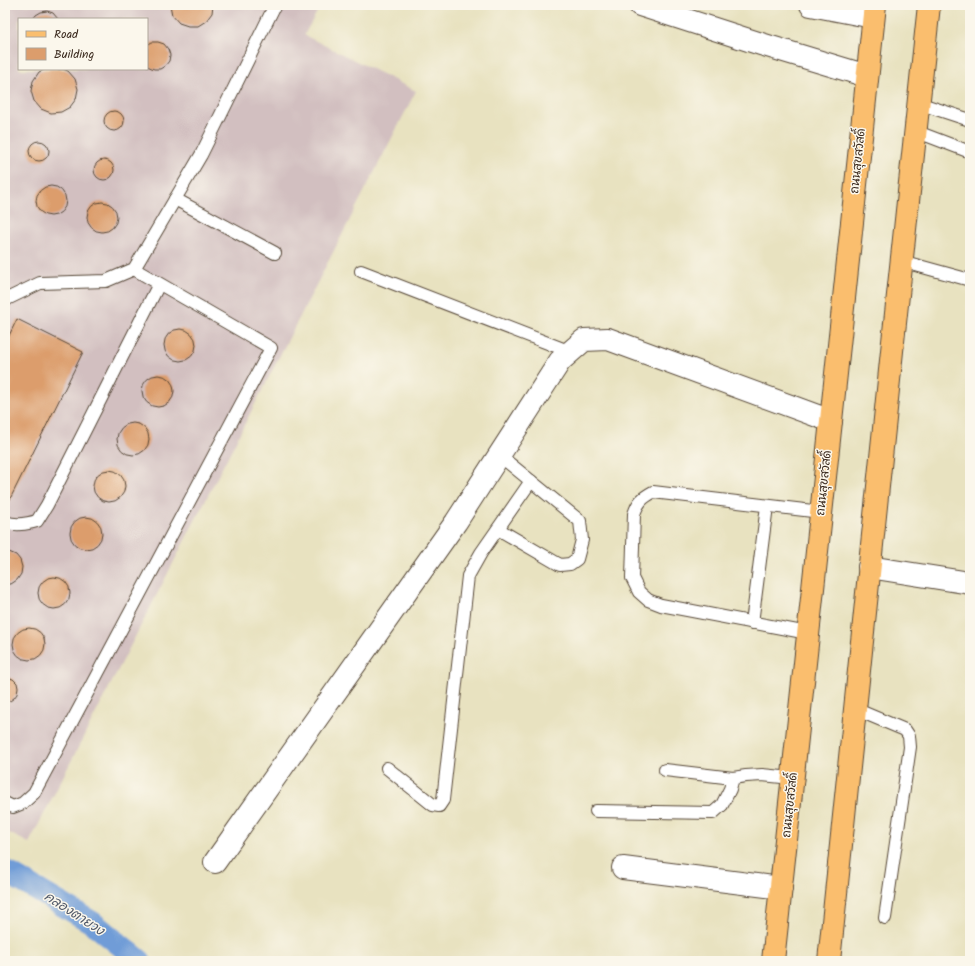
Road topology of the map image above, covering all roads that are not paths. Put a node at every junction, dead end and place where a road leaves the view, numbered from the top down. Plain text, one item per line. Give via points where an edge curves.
1 (275, 5) edge
2 (641, 5) edge
3 (811, 5) edge
4 (929, 5) edge
5 (874, 11) edge
6 (867, 76) junction
7 (918, 104) junction
8 (970, 120) edge
9 (915, 131) junction
10 (970, 152) edge
11 (175, 199) junction
12 (275, 253) dead end
13 (901, 261) junction
14 (134, 269) junction
15 (361, 271) dead end
16 (970, 280) edge
17 (159, 284) junction
18 (5, 301) edge
19 (571, 352) junction
20 (831, 421) junction
21 (499, 455) junction
22 (531, 481) junction
23 (767, 506) junction
24 (821, 512) junction
25 (5, 522) edge
26 (498, 529) junction
27 (869, 568) junction
28 (970, 583) edge
29 (752, 623) junction
30 (808, 632) junction
31 (855, 709) junction
32 (387, 768) dead end
33 (665, 770) dead end
34 (733, 778) junction
35 (792, 778) junction
36 (5, 803) edge
37 (596, 811) dead end
38 (215, 862) dead end
39 (623, 868) dead end
40 (781, 888) junction
41 (885, 918) dead end
42 (773, 961) edge
43 (829, 961) edge

1 - 11 lane via 201,155
2 - 6 street
3 - 5 street
4 - 7 main road
5 - 6 main road, ถนนสุขสวัสดิ์
6 - 20 main road, ถนนสุขสวัสดิ์
7 - 8 lane
7 - 9 main road
9 - 10 lane
9 - 13 main road
11 - 12 lane
11 - 14 lane
13 - 16 lane
13 - 27 main road
14 - 17 lane
14 - 18 lane via 106,281 40,283
15 - 19 lane
17 - 25 lane via 37,521 25,524
17 - 36 lane via 271,348 34,794 13,807
19 - 20 street via 584,340 608,339
19 - 21 street via 560,361
20 - 24 main road, ถนนสุขสวัสดิ์
21 - 22 lane
21 - 38 street via 456,522
22 - 26 lane
22 - 26 lane via 580,521 582,540 577,559 570,564 560,565
23 - 24 lane
23 - 29 lane
23 - 29 lane via 654,492 643,498 636,506 634,514 632,578 639,592 648,600 661,605
24 - 30 main road, ถนนสุขสวัสดิ์
26 - 32 lane via 468,576 443,800 439,806 433,805
27 - 28 street
27 - 31 main road
29 - 30 lane
30 - 35 main road, ถนนสุขสวัสดิ์
31 - 41 lane via 905,730 909,736 910,747
31 - 43 main road
33 - 34 lane
34 - 35 lane via 762,775
34 - 37 lane via 722,805 713,813
35 - 40 main road, ถนนสุขสวัสดิ์
39 - 40 street
40 - 42 main road, ถนนสุขสวัสดิ์

